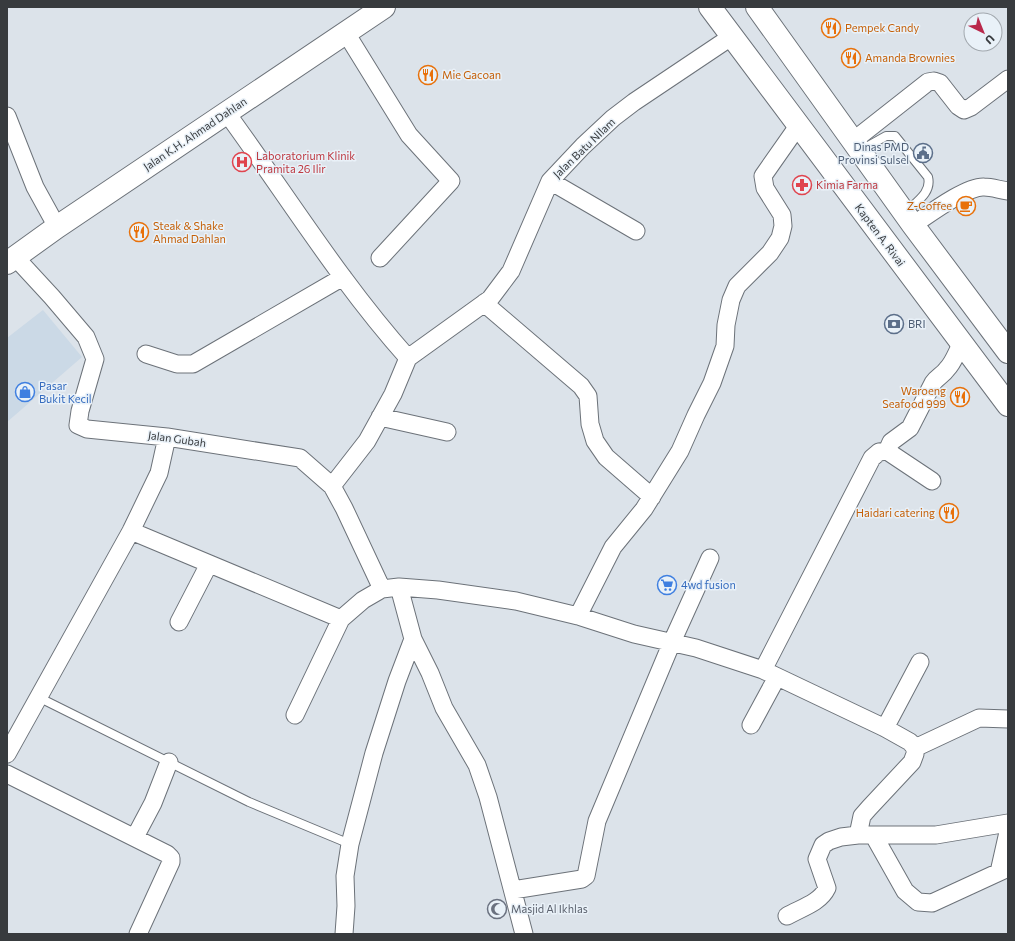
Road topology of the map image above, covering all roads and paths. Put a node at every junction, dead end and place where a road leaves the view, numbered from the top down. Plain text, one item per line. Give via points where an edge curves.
1 (384, 7) edge
2 (710, 7) edge
3 (757, 7) edge
4 (346, 33) junction
5 (731, 37) junction
6 (1008, 79) edge
7 (226, 112) junction
8 (7, 116) edge
9 (798, 126) junction
10 (857, 146) junction
11 (550, 181) junction
12 (1008, 191) edge
13 (909, 219) junction
14 (57, 227) junction
15 (636, 232) dead end
16 (380, 258) dead end
17 (11, 261) edge
18 (343, 277) junction
19 (484, 303) junction
20 (962, 343) junction
21 (1008, 352) edge
22 (146, 354) dead end
23 (408, 358) junction
24 (1008, 404) edge
25 (380, 417) junction
26 (447, 432) dead end
27 (167, 437) junction
28 (887, 451) junction
29 (932, 481) dead end
30 (332, 486) junction
31 (652, 497) junction
32 (131, 531) junction
33 (710, 558) dead end
34 (209, 564) junction
35 (399, 588) junction
36 (382, 589) junction
37 (578, 616) junction
38 (341, 619) junction
39 (179, 622) dead end
40 (413, 639) junction
41 (672, 642) junction
42 (920, 662) dead end
43 (770, 674) junction
44 (38, 697) junction
45 (295, 715) dead end
46 (1008, 719) edge
47 (751, 725) dead end
48 (885, 728) junction
49 (915, 748) junction
50 (7, 754) edge
51 (169, 762) junction
52 (7, 774) edge
53 (1008, 824) edge
54 (1008, 832) edge
55 (866, 836) junction
56 (135, 837) junction
57 (350, 844) junction
58 (1004, 870) edge
59 (513, 890) junction
60 (787, 916) dead end
61 (138, 934) edge
62 (344, 934) edge
63 (524, 934) edge

1 - 4 main road, Jalan K.H. Ahmad Dahlan
2 - 5 main road, Kapten A. Rivai
3 - 10 main road
4 - 7 main road, Jalan K.H. Ahmad Dahlan
4 - 16 street via 409,135 451,181
5 - 9 main road, Kapten A. Rivai
5 - 11 street, Jalan Batu NIlam via 613,118
6 - 10 street via 964,110 940,82 928,82
7 - 14 main road, Jalan K.H. Ahmad Dahlan
7 - 18 street
8 - 14 street via 35,187
9 - 20 main road, Kapten A. Rivai
9 - 31 street via 763,176 765,188 782,215 780,238 770,253 737,286 726,325 725,346 712,383 680,451
10 - 13 main road
10 - 13 lane via 886,136 895,136 928,177 930,185
11 - 15 street
11 - 19 street, Jalan Batu NIlam via 511,271 490,299
12 - 13 street via 982,187
13 - 21 main road
14 - 17 main road, Jalan K.H. Ahmad Dahlan
17 - 27 street, Jalan Gubah via 52,298 86,337 95,359 78,425 87,429
18 - 22 street via 193,364 177,364
18 - 23 street
19 - 23 street, Jalan Batu NIlam
19 - 31 street via 581,386 588,396 590,424 595,441 606,457
20 - 24 main road, Kapten A. Rivai
20 - 28 street via 947,370 937,378 910,428 891,442
23 - 25 street
25 - 26 street
25 - 30 street via 367,441
27 - 30 street, Jalan Gubah via 300,458
27 - 32 street via 159,473
28 - 29 street
28 - 43 street via 879,452 872,458
30 - 36 street, Jalan Gubah
31 - 37 street via 613,547
32 - 34 street
32 - 44 street
33 - 41 street
34 - 38 street
34 - 39 street
35 - 36 street
35 - 37 street via 438,590 516,601
35 - 40 street
36 - 38 street via 363,600
37 - 41 street via 634,634
38 - 45 street
40 - 57 street via 374,753
40 - 59 street via 444,708 477,765
41 - 43 street
41 - 59 street via 597,820 585,877
42 - 48 street
43 - 47 street
43 - 48 street
44 - 50 street
44 - 51 lane
46 - 49 street via 979,718
48 - 49 street via 910,742
49 - 55 street via 912,762 862,816
51 - 56 street via 153,803
51 - 57 lane via 254,804
52 - 56 street
53 - 55 street via 936,835
54 - 58 street
55 - 58 street via 905,891 918,902 932,903
55 - 60 street via 841,837 823,845 816,859 827,888 824,894 818,900
56 - 61 street via 171,858
57 - 62 street via 345,876
59 - 63 street

